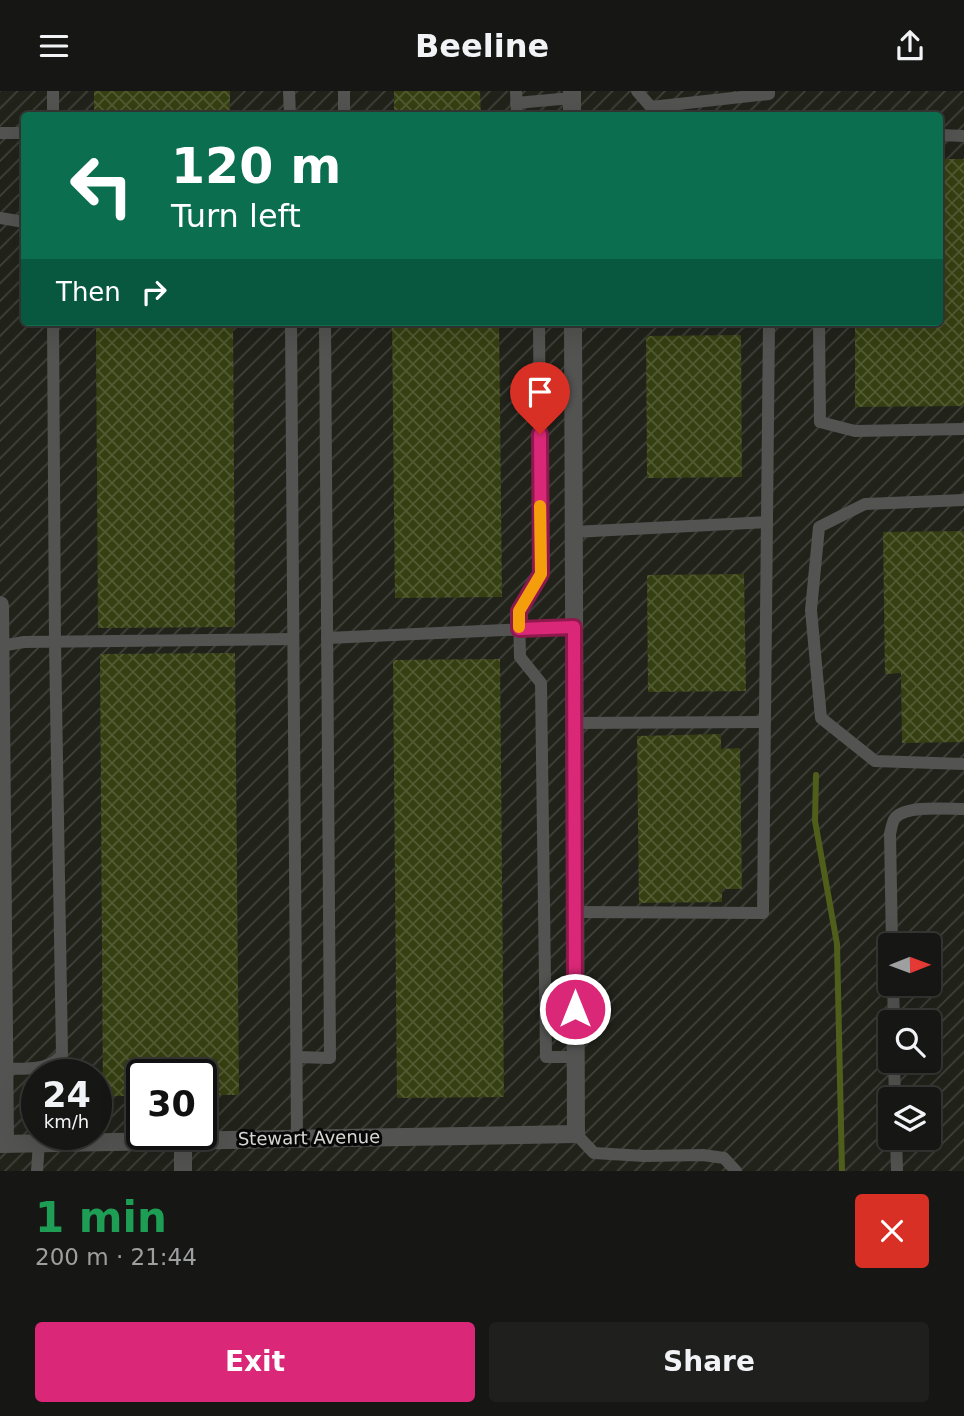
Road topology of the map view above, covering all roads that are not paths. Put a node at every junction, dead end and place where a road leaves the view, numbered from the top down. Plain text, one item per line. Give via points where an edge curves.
1 (53, 91) edge
2 (289, 91) edge
3 (344, 91) edge
4 (637, 91) edge
5 (769, 91) edge
6 (572, 101) edge
7 (517, 103) edge
8 (53, 112) edge
9 (289, 112) edge
10 (344, 112) edge
11 (0, 133) edge
12 (21, 133) edge
13 (943, 135) edge
14 (964, 136) edge
15 (0, 218) edge
16 (21, 222) edge
17 (53, 326) edge
18 (291, 326) edge
19 (325, 326) edge
20 (539, 326) edge
21 (573, 326) edge
22 (769, 326) edge
23 (819, 326) edge
24 (964, 429) edge
25 (964, 500) edge
26 (767, 522) junction
27 (573, 532) junction
28 (0, 605) edge
29 (574, 627) junction
30 (519, 629) junction
31 (327, 638) junction
32 (293, 639) junction
33 (55, 643) junction
34 (0, 646) edge
35 (765, 722) junction
36 (574, 723) junction
37 (964, 764) edge
38 (964, 809) edge
39 (575, 912) junction
40 (892, 933) edge
41 (1, 935) edge
42 (575, 1056) junction
43 (296, 1057) junction
44 (4, 1069) junction
45 (576, 1134) junction
46 (297, 1138) junction
47 (217, 1139) edge
48 (21, 1143) edge
49 (2, 1144) edge
50 (38, 1150) edge
51 (183, 1150) edge
52 (896, 1150) edge
53 (37, 1171) edge
54 (183, 1171) edge
55 (736, 1171) edge
56 (897, 1171) edge

1 - 8 lane
2 - 9 lane
3 - 10 lane
4 - 5 lane via 651,107
6 - 7 lane
11 - 12 lane
13 - 14 lane
15 - 16 lane
17 - 33 lane
18 - 32 lane
19 - 31 lane
20 - 30 lane via 541,574 519,611
21 - 27 street
22 - 26 lane
23 - 24 lane via 820,422 855,431
25 - 37 lane via 865,504 819,527 811,610 821,718 875,761
26 - 27 lane
26 - 35 lane
27 - 29 street
28 - 34 street
29 - 30 lane
29 - 36 street
30 - 31 lane
30 - 42 lane via 520,657 541,683 546,1057
31 - 43 lane via 330,1058
32 - 33 lane
32 - 43 lane
33 - 34 lane
33 - 44 lane via 62,1054 46,1067
34 - 41 street
35 - 36 lane
35 - 39 lane via 763,913
36 - 39 street
38 - 40 lane via 915,810 895,818 890,834
39 - 42 street
41 - 44 street
42 - 45 street
43 - 46 lane
44 - 49 street
45 - 46 street, Stewart Avenue
45 - 55 lane via 594,1153 703,1155 724,1158
46 - 47 street, Stewart Avenue
48 - 49 street, Stewart Avenue
50 - 53 lane
51 - 54 street
52 - 56 lane

